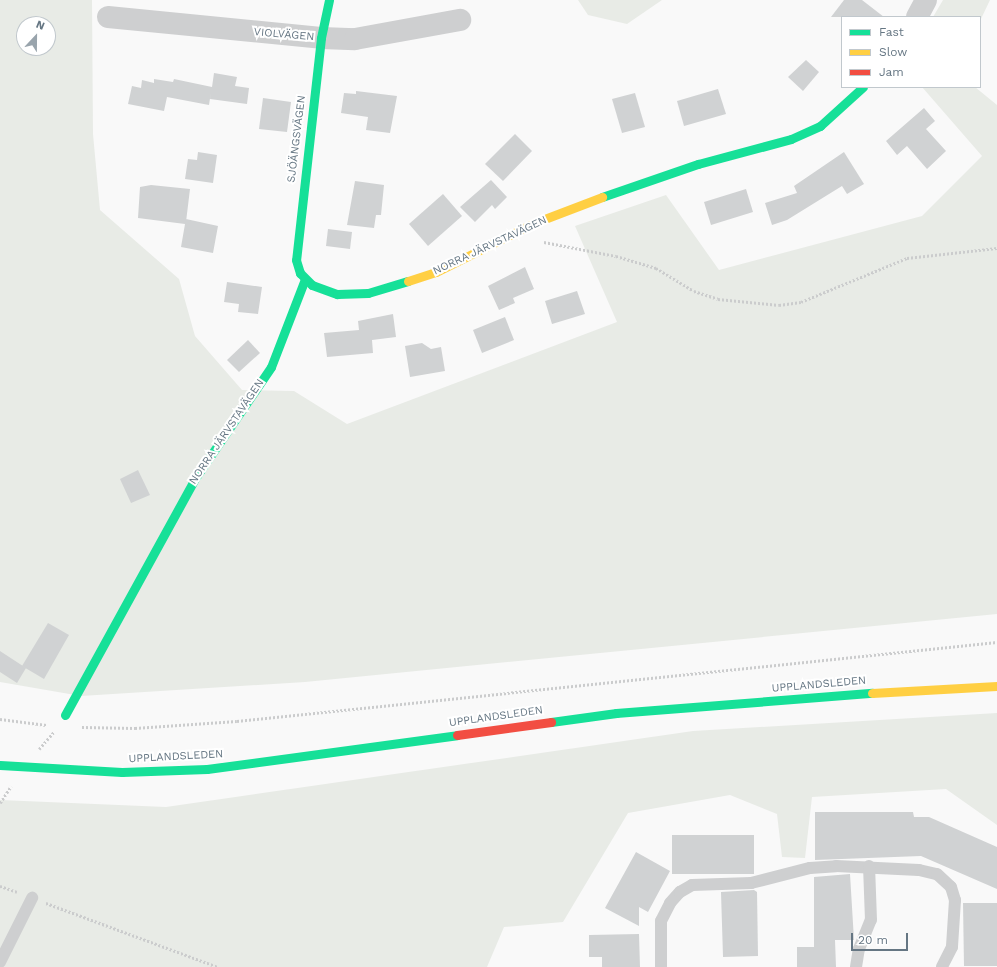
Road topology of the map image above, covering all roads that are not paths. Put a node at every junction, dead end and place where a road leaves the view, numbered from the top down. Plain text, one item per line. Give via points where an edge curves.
1 (329, 0) edge
2 (926, 0) edge
3 (918, 16) edge
4 (108, 17) dead end
5 (460, 20) dead end
6 (321, 38) junction
7 (863, 88) edge
8 (305, 279) junction
9 (997, 686) edge
10 (65, 715) dead end
11 (0, 765) edge
12 (869, 866) junction
13 (32, 898) road end
14 (0, 962) edge
15 (662, 967) edge
16 (856, 967) edge
17 (942, 967) edge

1 - 6 street, SJÖÄNGSVÄGEN
2 - 3 street
4 - 6 street, VIOLVÄGEN
5 - 6 street, VIOLVÄGEN via 355,39
6 - 8 street, SJÖÄNGSVÄGEN via 296,243 297,267
7 - 8 street, NORRA JÄRVSTAVÄGEN via 820,126 797,136 698,164 603,196 518,231 436,272 352,295 326,292
8 - 10 street, NORRA JÄRVSTAVÄGEN via 286,334 271,367 196,477
9 - 11 street, UPPLANDSLEDEN via 945,687 616,713 207,769 122,772 50,770
12 - 15 lane via 810,868 751,883 692,885 670,903 661,921
12 - 16 lane via 871,920 859,949
12 - 17 lane via 937,874 951,887 955,900 952,947
13 - 14 lane

